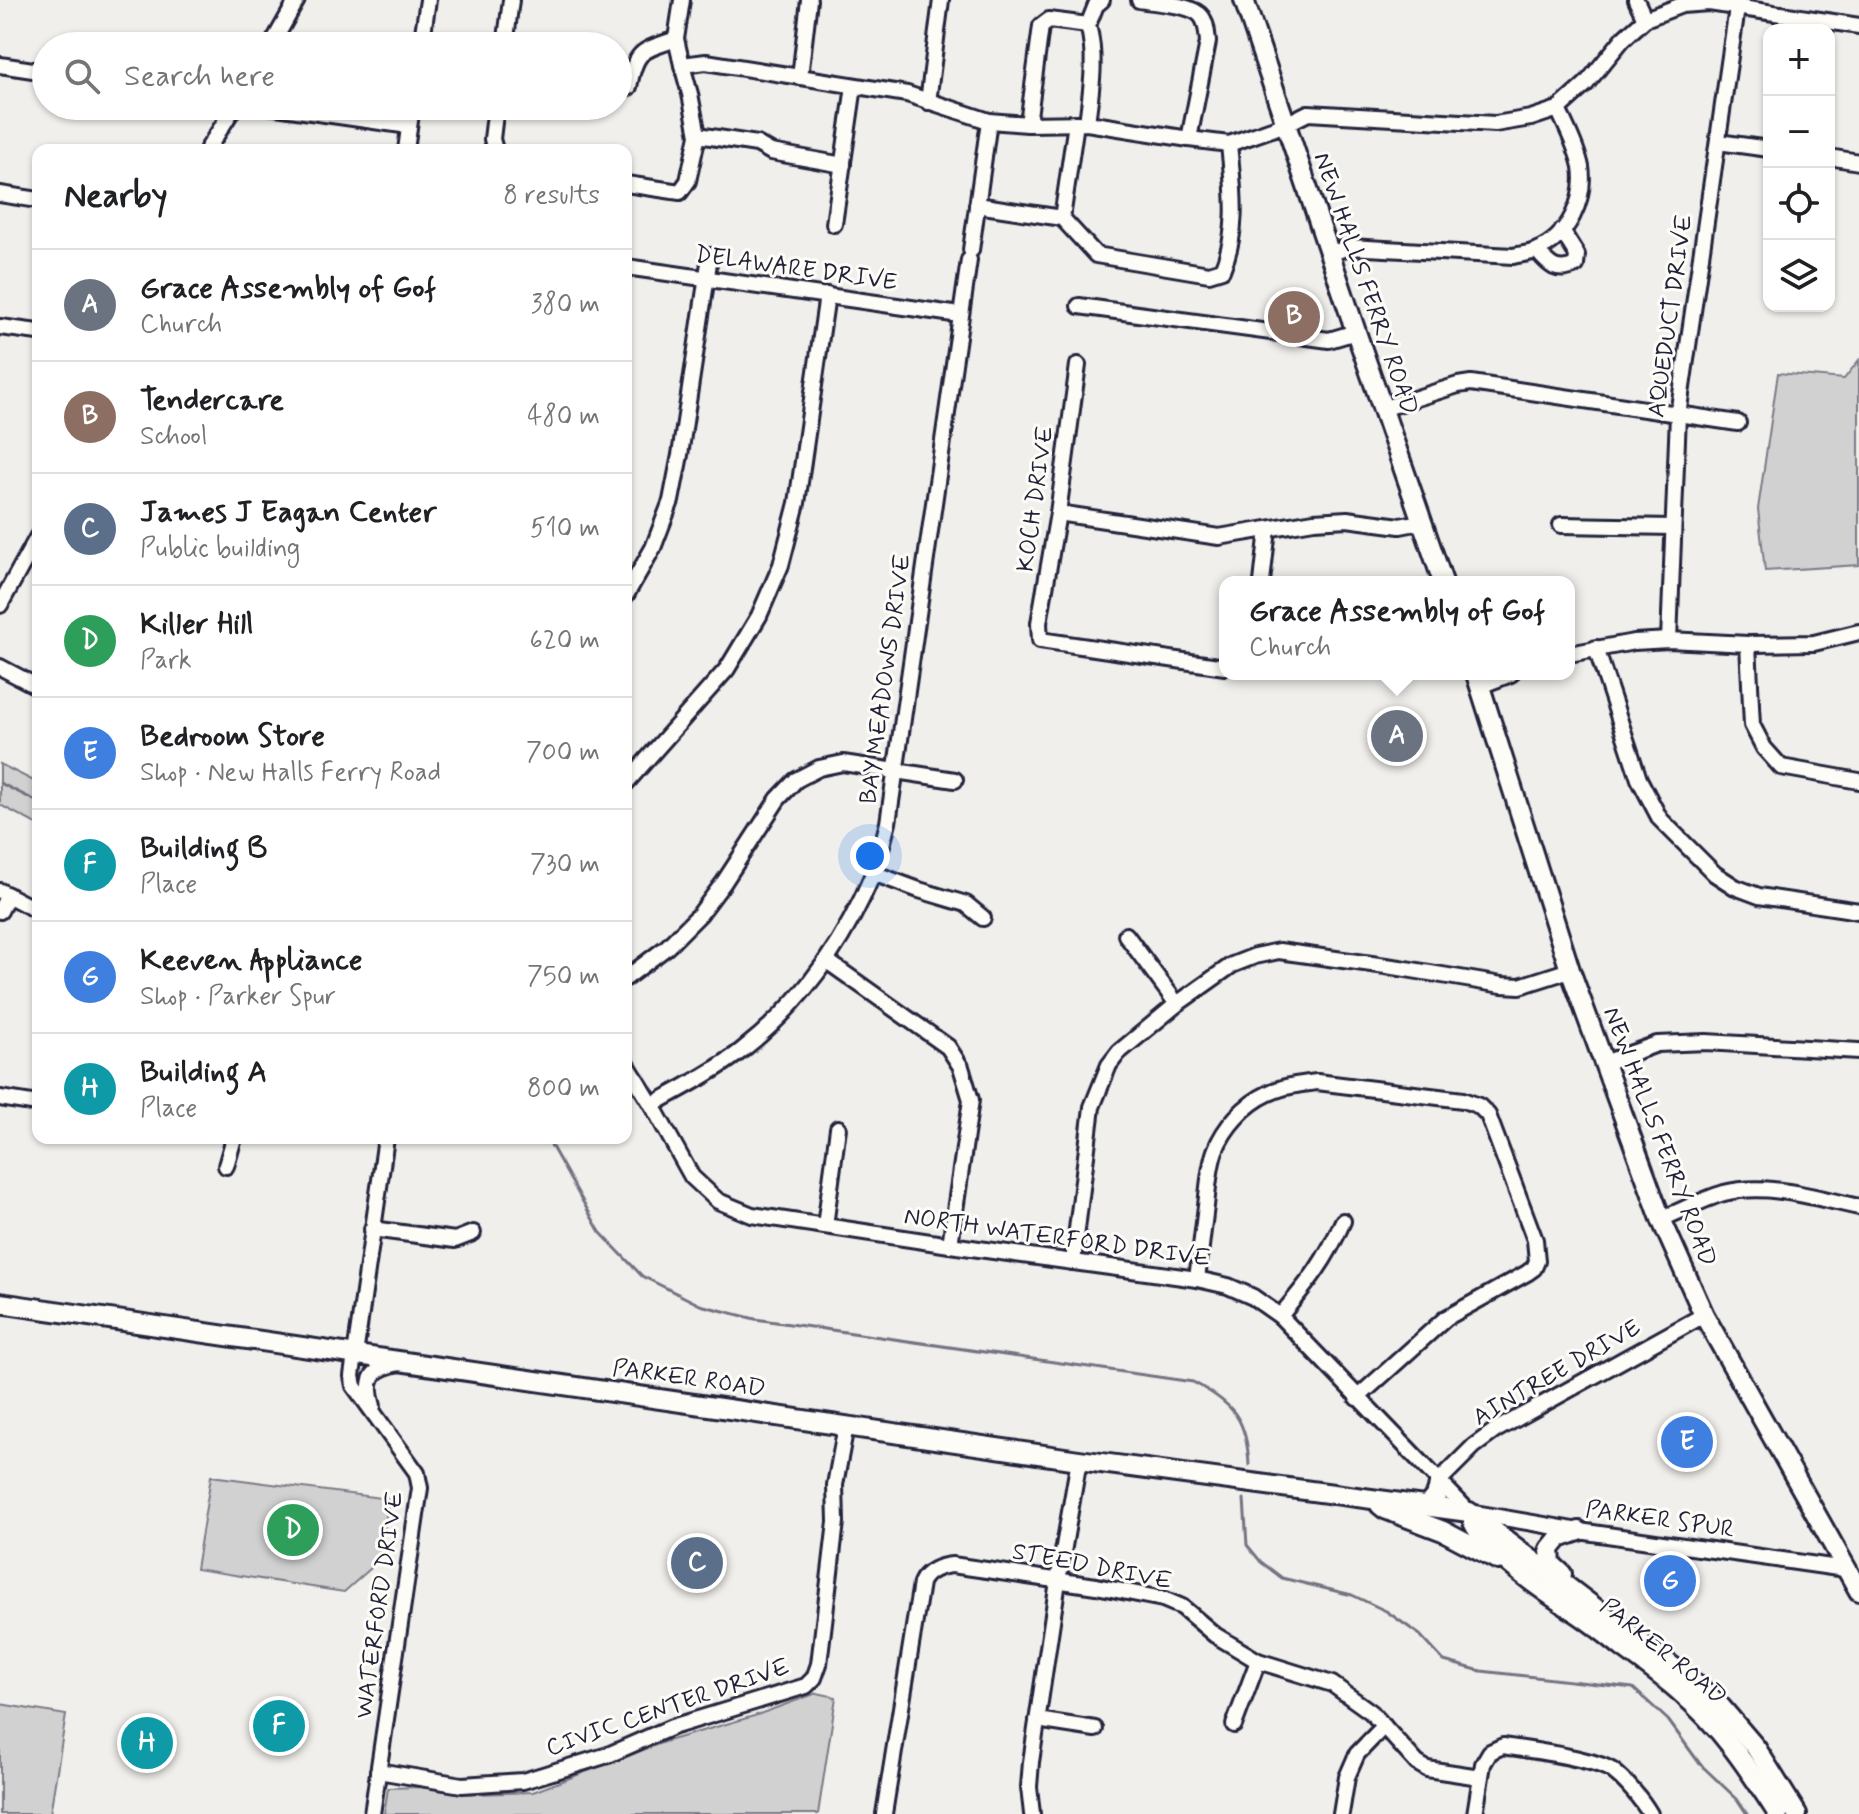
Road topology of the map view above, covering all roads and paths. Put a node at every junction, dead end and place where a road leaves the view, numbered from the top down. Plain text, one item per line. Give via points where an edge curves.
1 (297, 0) edge
2 (428, 0) edge
3 (511, 0) edge
4 (682, 0) edge
5 (809, 0) edge
6 (941, 0) edge
7 (1102, 0) edge
8 (1139, 0) edge
9 (1244, 0) edge
10 (1636, 0) edge
11 (1738, 4) edge
12 (1645, 19) junction
13 (1088, 25) junction
14 (1859, 26) edge
15 (279, 32) edge
16 (423, 32) edge
17 (507, 32) edge
18 (676, 39) junction
19 (0, 65) edge
20 (682, 65) junction
21 (32, 70) edge
22 (632, 73) edge
23 (800, 77) junction
24 (854, 86) junction
25 (928, 102) junction
26 (1558, 109) junction
27 (226, 120) edge
28 (367, 120) edge
29 (410, 120) edge
30 (494, 120) edge
31 (989, 121) junction
32 (1081, 123) junction
33 (1028, 124) junction
34 (1286, 124) junction
35 (409, 126) junction
36 (698, 135) junction
37 (1189, 139) junction
38 (1718, 142) junction
39 (211, 144) edge
40 (407, 144) edge
41 (493, 144) edge
42 (1229, 144) junction
43 (1763, 148) edge
44 (1835, 158) edge
45 (1859, 162) edge
46 (843, 165) junction
47 (632, 185) edge
48 (0, 194) edge
49 (32, 199) edge
50 (977, 205) junction
51 (1062, 218) junction
52 (834, 224) dead end
53 (1562, 231) junction
54 (1537, 251) junction
55 (1329, 254) junction
56 (710, 256) dead end
57 (632, 268) edge
58 (706, 279) junction
59 (827, 295) junction
60 (1079, 306) dead end
61 (960, 315) junction
62 (0, 327) edge
63 (32, 331) edge
64 (1356, 332) junction
65 (1078, 365) dead end
66 (1382, 409) junction
67 (1678, 415) junction
68 (1738, 423) dead end
69 (1058, 513) junction
70 (1421, 522) junction
71 (1561, 525) dead end
72 (1673, 527) junction
73 (1268, 529) junction
74 (32, 547) edge
75 (1263, 576) edge
76 (1441, 576) edge
77 (632, 585) edge
78 (0, 605) edge
79 (1859, 632) edge
80 (1669, 640) junction
81 (1748, 644) junction
82 (1596, 648) junction
83 (1575, 653) edge
84 (1219, 666) edge
85 (0, 667) edge
86 (1478, 680) edge
87 (32, 684) edge
88 (896, 771) junction
89 (632, 776) edge
90 (955, 780) dead end
91 (1859, 781) edge
92 (873, 873) junction
93 (4, 893) edge
94 (32, 908) edge
95 (0, 911) edge
96 (1859, 911) edge
97 (983, 918) dead end
98 (1126, 935) dead end
99 (827, 961) junction
100 (1570, 970) junction
101 (632, 973) edge
102 (1177, 1004) junction
103 (1859, 1051) edge
104 (1604, 1063) junction
105 (632, 1073) edge
106 (0, 1098) edge
107 (32, 1103) edge
108 (652, 1105) junction
109 (838, 1128) dead end
110 (232, 1144) edge
111 (385, 1144) edge
112 (226, 1166) dead end
113 (1859, 1207) edge
114 (1661, 1219) junction
115 (1343, 1221) dead end
116 (825, 1226) junction
117 (372, 1229) junction
118 (473, 1233) dead end
119 (950, 1245) junction
120 (1073, 1262) junction
121 (1197, 1279) junction
122 (0, 1303) edge
123 (1704, 1315) junction
124 (1280, 1316) junction
125 (354, 1355) junction
126 (406, 1362) junction
127 (1357, 1398) junction
128 (375, 1414) junction
129 (846, 1426) junction
130 (1079, 1460) junction
131 (1440, 1480) junction
132 (1371, 1499) junction
133 (1427, 1506) junction
134 (1469, 1512) junction
135 (1579, 1531) junction
136 (1845, 1569) junction
137 (1531, 1580) junction
138 (1058, 1581) junction
139 (1859, 1591) edge
140 (1602, 1612) junction
141 (1258, 1661) junction
142 (1037, 1720) junction
143 (1234, 1725) dead end
144 (1384, 1726) junction
145 (1095, 1729) dead end
146 (378, 1771) junction
147 (1480, 1777) junction
148 (372, 1814) edge
149 (884, 1814) edge
150 (1032, 1814) edge
151 (1341, 1814) edge
152 (1475, 1814) edge
153 (1650, 1814) edge
154 (1778, 1814) edge
155 (1797, 1814) edge

1 - 15 street
2 - 16 street
3 - 17 street
4 - 18 street
5 - 23 street
6 - 25 street
7 - 13 street
8 - 37 street via 1190,8 1202,16 1207,29
9 - 34 main road, NEW HALLS FERRY ROAD
10 - 12 street
11 - 12 street via 1682,5
11 - 14 street
11 - 38 street, AQUEDUCT DRIVE
12 - 26 street
13 - 32 street via 1093,68
13 - 33 street via 1049,20 1041,26
18 - 20 street
18 - 22 street via 643,51
19 - 21 street
20 - 23 street via 706,62
20 - 36 street
23 - 24 street
24 - 25 street
24 - 46 street
25 - 31 street
26 - 34 street via 1495,124 1308,113
26 - 53 street via 1582,179 1570,222
27 - 39 street
28 - 35 street
29 - 35 street
30 - 41 street
31 - 33 street
31 - 50 street, BAY MEADOWS DRIVE
32 - 33 street
32 - 37 street
32 - 51 street
34 - 42 street
34 - 55 main road, NEW HALLS FERRY ROAD
35 - 40 street
36 - 46 street
36 - 47 street via 688,181 680,192
37 - 42 street
38 - 43 street
38 - 67 street, AQUEDUCT DRIVE
42 - 51 street via 1235,219 1222,270 1209,274 1096,255
44 - 45 street
46 - 52 street
48 - 49 street
50 - 51 street
50 - 61 street, BAY MEADOWS DRIVE
53 - 54 street
53 - 54 street via 1577,255 1576,265 1556,268
54 - 55 street via 1513,256 1349,247
55 - 64 main road, NEW HALLS FERRY ROAD
56 - 58 street
57 - 58 street, DELAWARE DRIVE
58 - 59 street, DELAWARE DRIVE
58 - 77 street via 671,501
59 - 61 street, DELAWARE DRIVE
59 - 89 street via 797,503 781,565 727,669
60 - 64 street via 1329,340
61 - 88 street, BAY MEADOWS DRIVE
62 - 63 street
64 - 66 main road, NEW HALLS FERRY ROAD
65 - 69 street, KOCH DRIVE
66 - 67 street via 1471,383
66 - 70 main road, NEW HALLS FERRY ROAD
67 - 68 street
67 - 72 street, AQUEDUCT DRIVE
69 - 73 street via 1219,537
69 - 84 street, KOCH DRIVE via 1040,640
70 - 73 street via 1400,526 1325,520
70 - 76 main road, NEW HALLS FERRY ROAD
71 - 72 street
72 - 80 street, AQUEDUCT DRIVE
73 - 75 street
74 - 78 street
79 - 81 street via 1814,643
80 - 81 street
80 - 82 street
81 - 91 street via 1752,725 1764,748 1781,767
82 - 83 street
82 - 96 street via 1639,779 1660,819 1715,874 1759,896
85 - 87 street
86 - 100 main road, NEW HALLS FERRY ROAD
88 - 90 street
88 - 92 street, BAY MEADOWS DRIVE
88 - 101 street via 843,763 796,780 700,914
92 - 97 street via 966,904
92 - 99 street, BAY MEADOWS DRIVE
93 - 94 street
93 - 95 street
98 - 102 street
99 - 108 street, BAY MEADOWS DRIVE via 801,995 740,1051
99 - 119 street via 948,1047 961,1067 971,1100
100 - 102 street via 1520,986 1502,985 1279,951 1232,965
100 - 104 main road, NEW HALLS FERRY ROAD
102 - 120 street via 1119,1052 1100,1083 1092,1107
103 - 104 street via 1657,1044
104 - 114 main road, NEW HALLS FERRY ROAD
105 - 108 street, NORTH WATERFORD DRIVE
106 - 107 street
108 - 116 street, NORTH WATERFORD DRIVE via 692,1177 718,1201 752,1215
109 - 116 street
110 - 112 street
111 - 117 street, WATERFORD DRIVE
113 - 114 street via 1790,1192 1748,1191 1724,1193
114 - 123 main road, NEW HALLS FERRY ROAD
115 - 124 street via 1313,1277
116 - 119 street, NORTH WATERFORD DRIVE
117 - 118 street via 455,1240
117 - 125 street, WATERFORD DRIVE
119 - 120 street, NORTH WATERFORD DRIVE
120 - 121 street, NORTH WATERFORD DRIVE
121 - 124 street, NORTH WATERFORD DRIVE via 1253,1297
121 - 127 street via 1216,1150 1235,1119 1269,1092 1317,1082 1479,1106 1488,1115 1532,1230 1537,1261 1534,1268 1446,1318
122 - 125 main road, PARKER ROAD
123 - 131 street, AINTREE DRIVE via 1496,1430
123 - 136 main road, NEW HALLS FERRY ROAD
124 - 127 street, NORTH WATERFORD DRIVE
125 - 126 main road, PARKER ROAD
125 - 128 street, WATERFORD DRIVE via 354,1386
126 - 128 street via 371,1377 368,1388
126 - 129 main road, PARKER ROAD
127 - 131 street, NORTH WATERFORD DRIVE
128 - 146 street, WATERFORD DRIVE via 417,1473 420,1488
129 - 130 main road, PARKER ROAD
129 - 146 street, CIVIC CENTER DRIVE via 835,1485 836,1522 819,1664 806,1686 523,1781 462,1785
130 - 132 main road, PARKER ROAD
130 - 138 street
131 - 133 main road
131 - 134 street, NORTH WATERFORD DRIVE
132 - 133 main road, PARKER ROAD
132 - 137 main road, PARKER ROAD
133 - 134 main road, PARKER ROAD
134 - 135 street, PARKER SPUR
134 - 137 main road, PARKER ROAD via 1483,1537
134 - 140 main road, PARKER ROAD
135 - 136 street, PARKER SPUR
135 - 140 main road via 1559,1538 1550,1549 1551,1564
136 - 139 main road, NEW HALLS FERRY ROAD
137 - 154 main road, PARKER ROAD via 1702,1712 1731,1744
138 - 141 street, STEED DRIVE via 1163,1599
138 - 142 street
138 - 149 street, STEED DRIVE via 952,1565 924,1577
140 - 155 main road, PARKER ROAD via 1721,1707 1756,1748
141 - 143 street
141 - 144 street, STEED DRIVE via 1332,1684
142 - 145 street
142 - 150 street via 1029,1787
144 - 147 street, STEED DRIVE via 1427,1769
144 - 151 street via 1357,1754
146 - 148 street, WATERFORD DRIVE
147 - 152 street
147 - 153 street via 1490,1752 1503,1746 1597,1763 1613,1772

